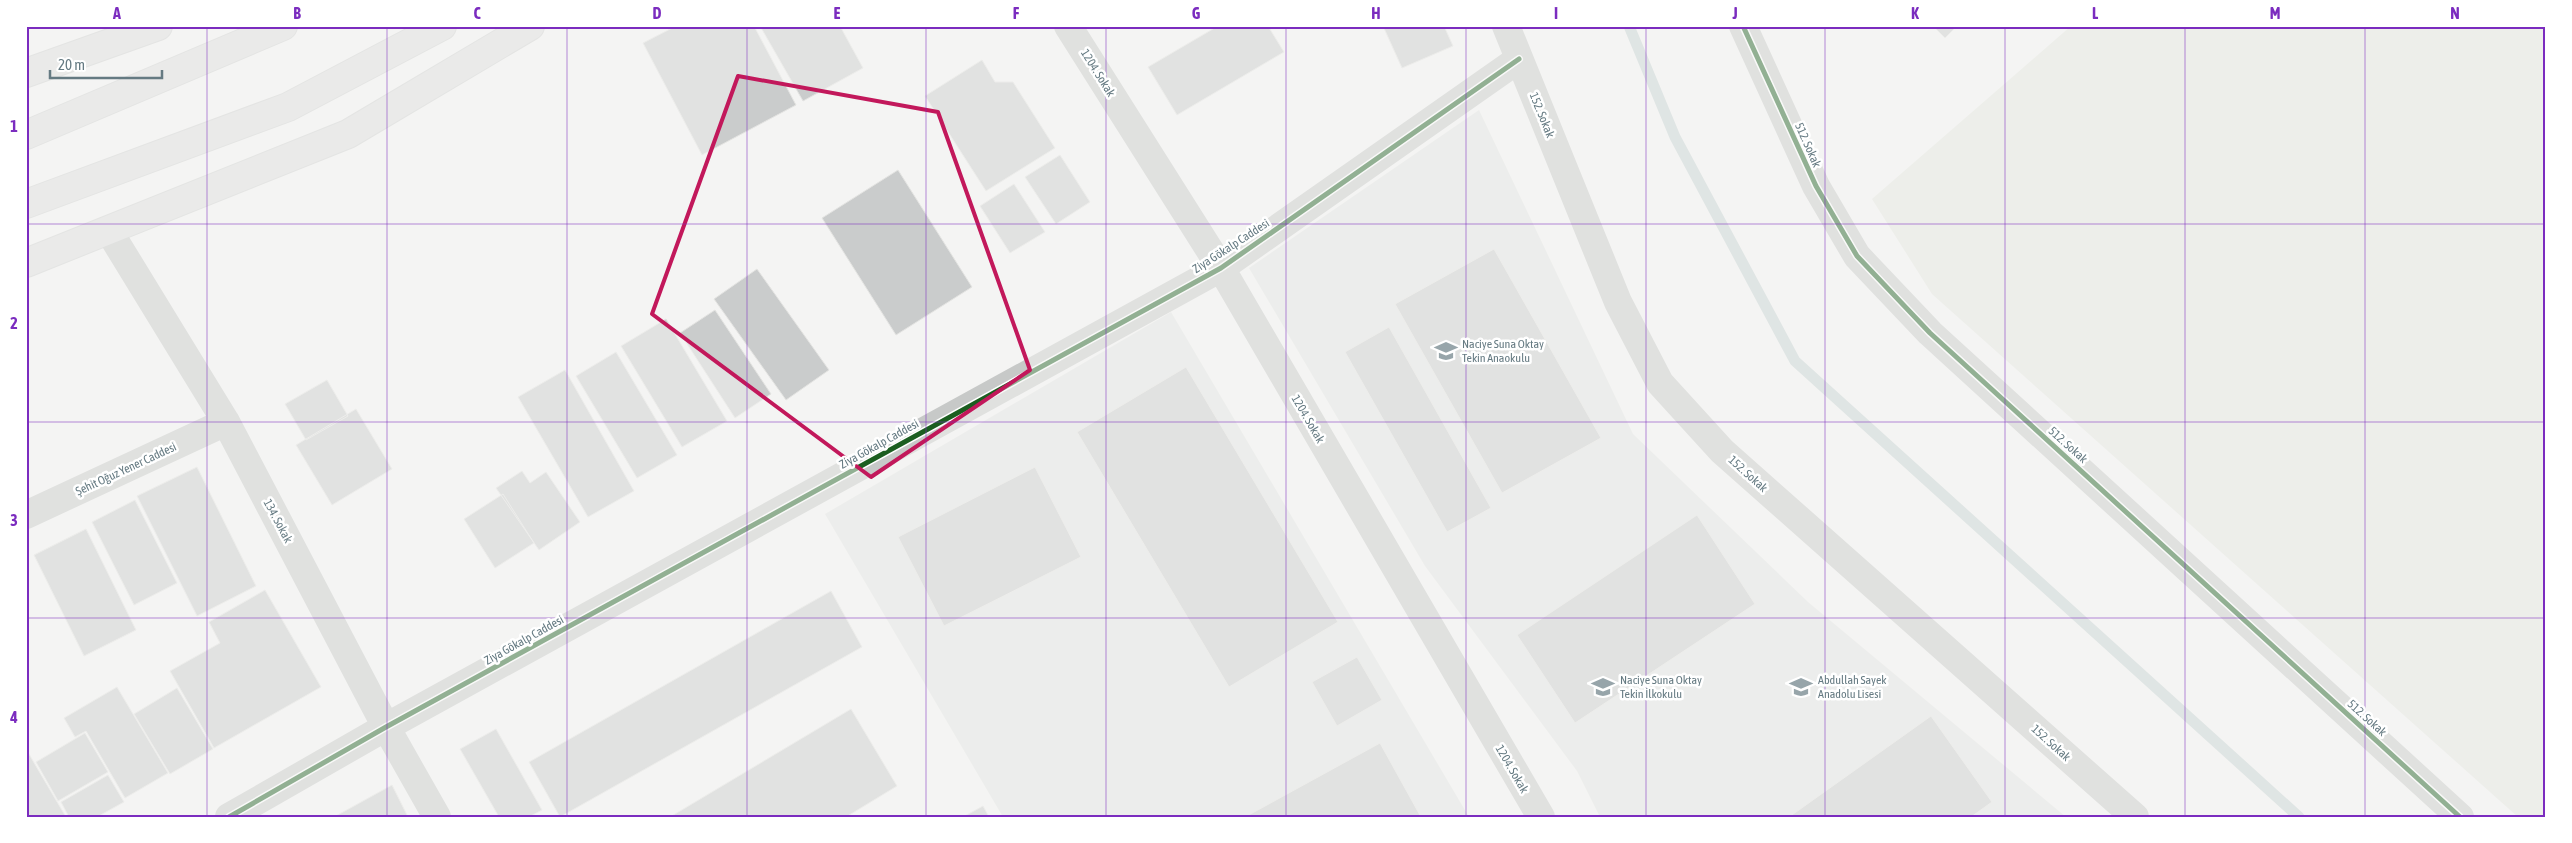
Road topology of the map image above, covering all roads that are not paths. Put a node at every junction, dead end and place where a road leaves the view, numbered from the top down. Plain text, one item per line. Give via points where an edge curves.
1 (158, 26) edge
2 (282, 26) edge
3 (442, 26) edge
4 (530, 26) edge
5 (1068, 26) edge
6 (1506, 26) edge
7 (1743, 26) edge
8 (1519, 59) junction
9 (26, 74) edge
10 (26, 135) edge
11 (26, 204) edge
12 (109, 231) junction
13 (26, 263) edge
14 (1221, 268) junction
15 (226, 422) junction
16 (26, 515) edge
17 (386, 727) junction
18 (229, 817) edge
19 (437, 817) edge
20 (1541, 817) edge
21 (2135, 817) edge
22 (2460, 817) edge

1 - 9 highway
2 - 10 highway
3 - 11 highway via 288,107
4 - 12 highway via 348,134
5 - 14 street, 1204. Sokak
6 - 8 street, 152. Sokak
7 - 22 street, 512. Sokak via 1816,186 1857,256 1930,332
8 - 14 street, Ziya Gökalp Caddesi
8 - 21 street, 152. Sokak via 1618,302 1660,383 1722,451
12 - 13 highway
12 - 15 street, 134. Sokak
14 - 17 street, Ziya Gökalp Caddesi
14 - 20 street, 1204. Sokak
15 - 16 street, Şehit Oğuz Yener Caddesi
15 - 17 street, 134. Sokak
17 - 18 street, Ziya Gökalp Caddesi
17 - 19 street, 134. Sokak

